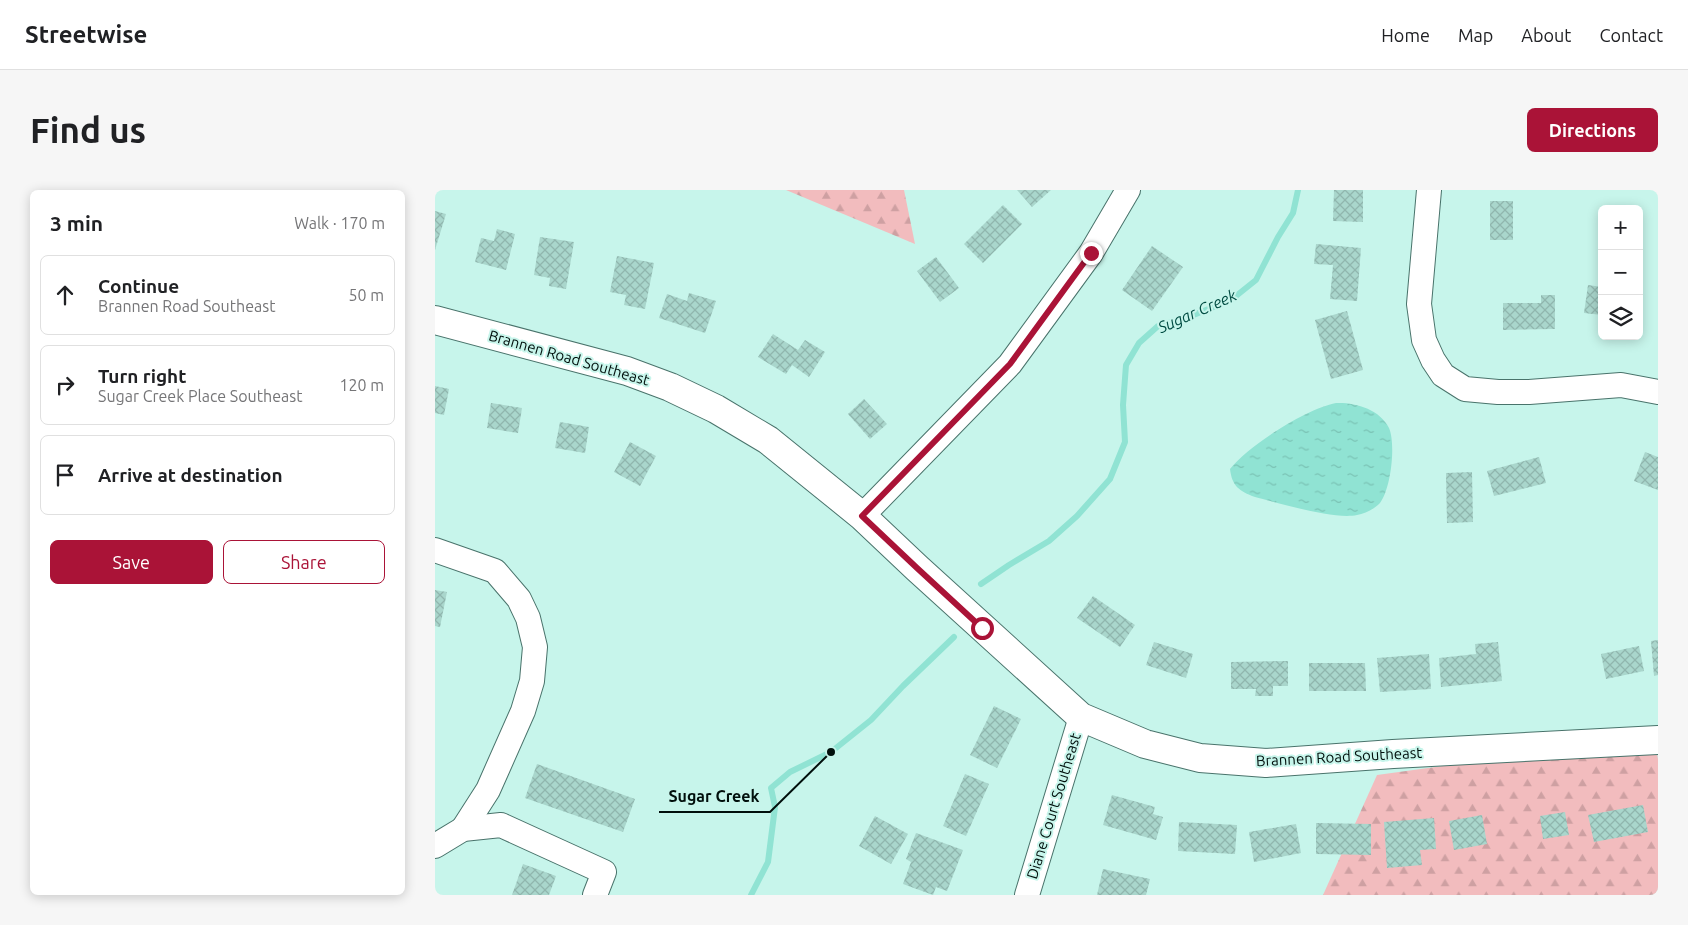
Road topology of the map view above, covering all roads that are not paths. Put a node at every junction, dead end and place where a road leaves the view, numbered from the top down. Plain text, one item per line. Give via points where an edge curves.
1 (1128, 190) edge
2 (1429, 190) edge
3 (435, 320) edge
4 (1658, 392) edge
5 (862, 516) junction
6 (435, 550) edge
7 (1081, 717) junction
8 (1658, 740) edge
9 (463, 829) junction
10 (435, 846) edge
11 (595, 895) edge
12 (1027, 895) edge

1 - 5 street via 1091,253 1010,364
2 - 4 street via 1419,304 1424,340 1443,375 1465,389 1498,392 1621,385
3 - 5 street, Brannen Road Southeast via 627,371 716,409 769,440
5 - 7 street, Brannen Road Southeast
6 - 9 street via 495,570 519,599 528,618 535,648 532,681 523,711 488,790
7 - 8 street, Brannen Road Southeast via 1145,744 1201,758 1267,763
7 - 12 street, Diane Court Southeast
9 - 10 street
9 - 11 street via 501,825 604,872

